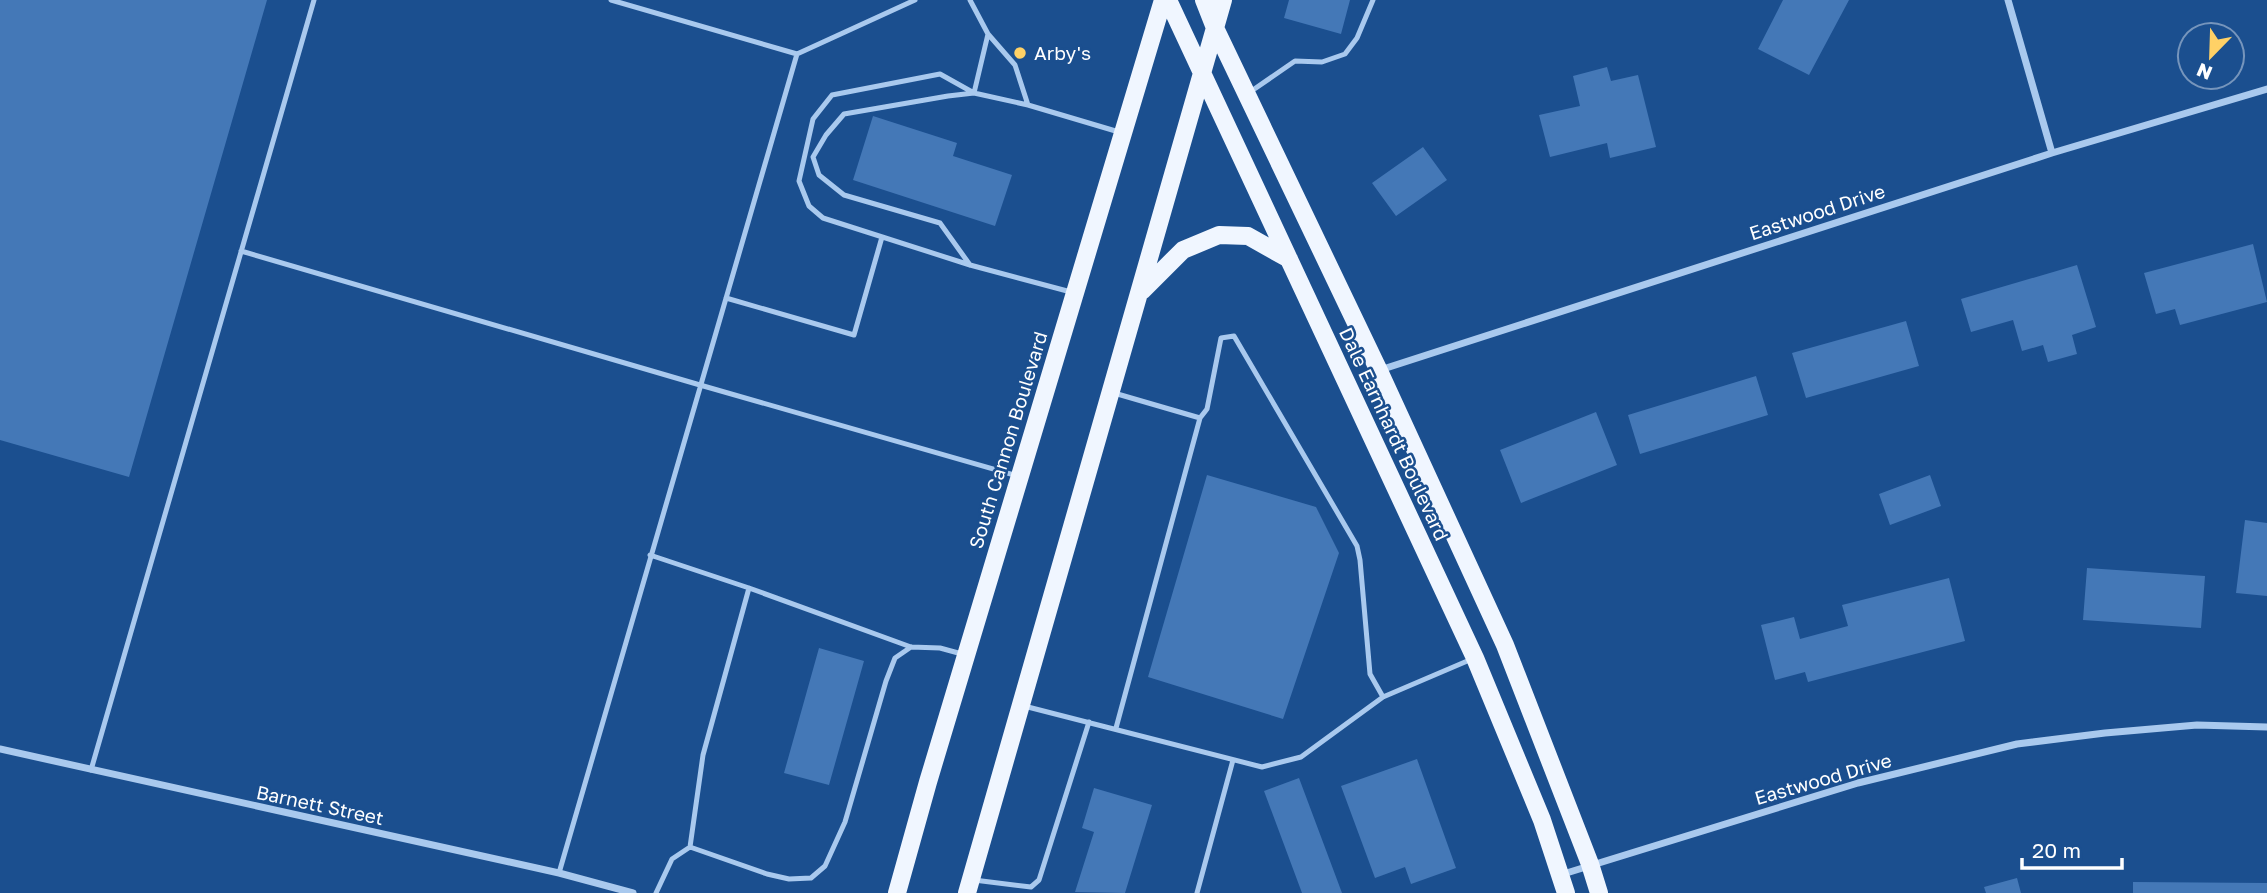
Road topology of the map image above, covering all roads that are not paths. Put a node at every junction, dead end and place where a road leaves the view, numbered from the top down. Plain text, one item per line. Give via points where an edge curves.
1 (314, 0) edge
2 (611, 0) edge
3 (915, 0) edge
4 (970, 0) edge
5 (1165, 0) edge
6 (1204, 0) edge
7 (1223, 0) edge
8 (1373, 0) edge
9 (2008, 0) edge
10 (1215, 28) junction
11 (988, 34) junction
12 (797, 54) junction
13 (1203, 72) junction
14 (2267, 89) edge
15 (974, 93) junction
16 (1247, 94) junction
17 (1028, 105) junction
18 (1122, 133) junction
19 (2052, 153) junction
20 (883, 237) junction
21 (241, 250) junction
22 (1289, 258) junction
23 (970, 265) junction
24 (1074, 293) junction
25 (1139, 293) junction
26 (726, 298) junction
27 (1379, 371) junction
28 (700, 385) junction
29 (1111, 392) junction
30 (1200, 418) junction
31 (1019, 476) junction
32 (650, 555) junction
33 (749, 588) junction
34 (911, 647) junction
35 (965, 656) junction
36 (1475, 658) junction
37 (1383, 697) junction
38 (1021, 705) junction
39 (1089, 722) junction
40 (2267, 727) edge
41 (1116, 728) junction
42 (0, 749) edge
43 (1233, 760) junction
44 (91, 770) junction
45 (690, 847) junction
46 (1590, 864) junction
47 (559, 873) junction
48 (1560, 875) junction
49 (969, 886) edge
50 (633, 893) edge
51 (656, 893) edge
52 (897, 893) edge
53 (1197, 893) edge
54 (1566, 893) edge
55 (1599, 893) edge

1 - 21 lane
2 - 12 lane
3 - 12 lane
4 - 11 lane
5 - 13 main road, Dale Earnhardt Boulevard
5 - 18 main road, South Cannon Boulevard
6 - 10 main road, Dale Earnhardt Boulevard
7 - 10 main road
8 - 16 lane via 1345,54 1322,62 1295,61
9 - 19 street
10 - 13 main road
10 - 16 main road, Dale Earnhardt Boulevard
11 - 15 lane
11 - 17 lane via 1015,65
12 - 26 lane
13 - 22 main road, Dale Earnhardt Boulevard
13 - 25 main road
14 - 19 street, Eastwood Drive
15 - 17 lane
15 - 20 lane via 940,74 832,95 813,119 799,181 809,206 823,218
15 - 23 lane via 844,114 813,157 818,175 844,195 940,223
16 - 27 main road, Dale Earnhardt Boulevard
17 - 18 lane
18 - 24 main road, South Cannon Boulevard
19 - 27 street, Eastwood Drive
20 - 23 lane
20 - 26 lane via 854,335
21 - 28 lane
21 - 44 lane
22 - 25 main road via 1248,236 1219,235 1183,250
22 - 36 main road, Dale Earnhardt Boulevard
23 - 24 lane
24 - 31 main road, South Cannon Boulevard
25 - 29 main road
26 - 28 lane
27 - 46 main road, Dale Earnhardt Boulevard via 1505,645
28 - 31 lane
28 - 32 lane
29 - 30 lane
29 - 38 main road
30 - 37 lane via 1207,410 1221,338 1234,335 1357,546 1370,674
30 - 41 lane
31 - 35 main road, South Cannon Boulevard
32 - 33 lane
32 - 47 lane
33 - 34 lane
33 - 45 lane via 703,755
34 - 35 lane via 940,648
34 - 45 lane via 895,658 845,822 825,866 811,878 789,879
35 - 52 main road, South Cannon Boulevard
36 - 37 lane
36 - 48 main road, Dale Earnhardt Boulevard
37 - 43 lane via 1301,757 1262,767
38 - 39 lane
38 - 49 main road
39 - 41 lane
39 - 49 lane via 1039,880 1031,887
40 - 46 street, Eastwood Drive via 2197,725 2017,744 1858,783
41 - 43 lane
42 - 44 street, Barnett Street
43 - 53 lane
44 - 47 street, Barnett Street
45 - 51 lane via 672,859
46 - 48 street, Eastwood Drive
46 - 55 main road, Dale Earnhardt Boulevard
47 - 50 street, Barnett Street
48 - 54 main road, Dale Earnhardt Boulevard

